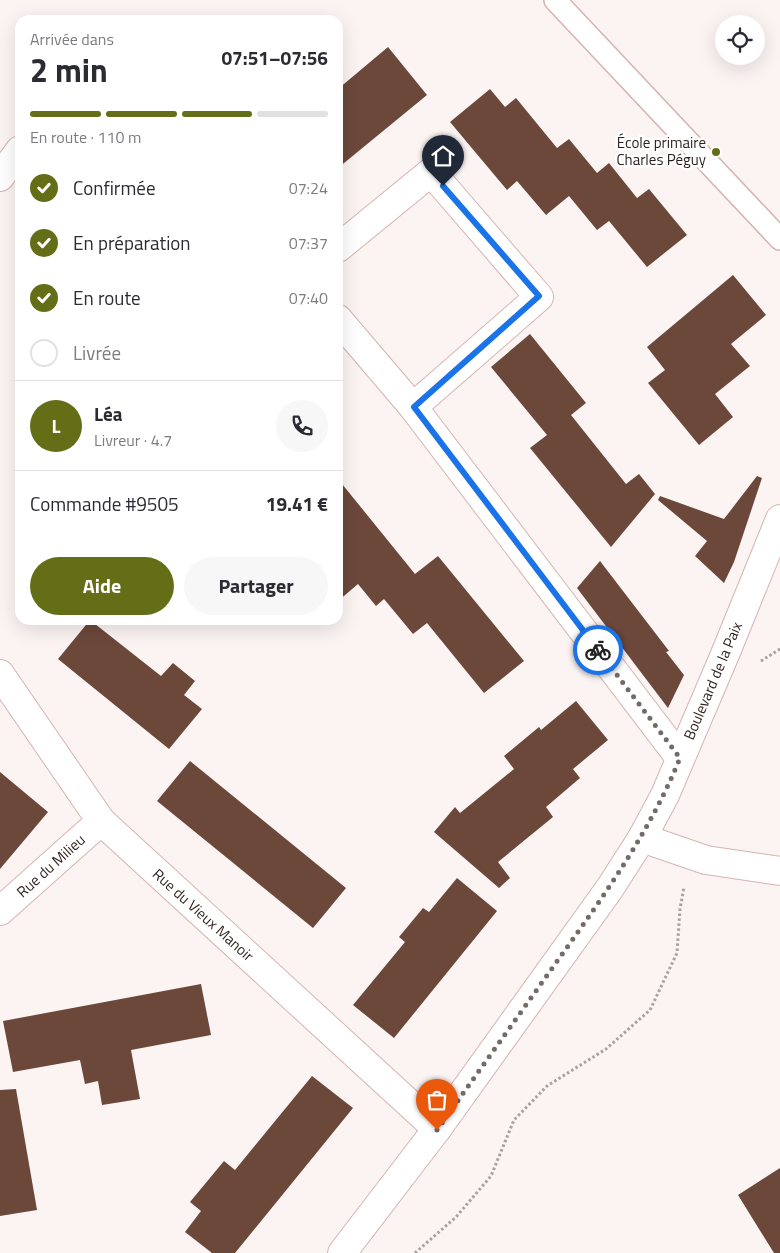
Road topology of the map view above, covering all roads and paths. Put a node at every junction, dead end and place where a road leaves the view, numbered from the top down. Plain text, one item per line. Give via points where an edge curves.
1 (555, 0) edge
2 (15, 157) edge
3 (0, 177) edge
4 (780, 238) edge
5 (343, 244) edge
6 (343, 324) edge
7 (414, 407) junction
8 (780, 519) edge
9 (780, 650) edge
10 (756, 664) dead end
11 (0, 674) edge
12 (680, 758) junction
13 (101, 821) junction
14 (642, 838) junction
15 (691, 855) junction
16 (780, 871) edge
17 (0, 911) edge
18 (437, 1130) junction
19 (342, 1253) edge
20 (415, 1253) edge

1 - 4 lane
2 - 3 street
5 - 7 street via 431,172 539,296
6 - 7 street
7 - 12 street
8 - 12 street, Boulevard de la Paix
9 - 10 path
11 - 13 street, Rue du Vieux Manoir
12 - 14 street, Boulevard de la Paix
13 - 17 street, Rue du Milieu
13 - 18 street, Rue du Vieux Manoir
14 - 15 street
14 - 18 street, Boulevard de la Paix via 610,888
15 - 16 street
15 - 20 path via 680,909 677,953 650,1010 606,1048 547,1086 514,1120 491,1176 456,1217
18 - 19 street, Boulevard de la Paix

